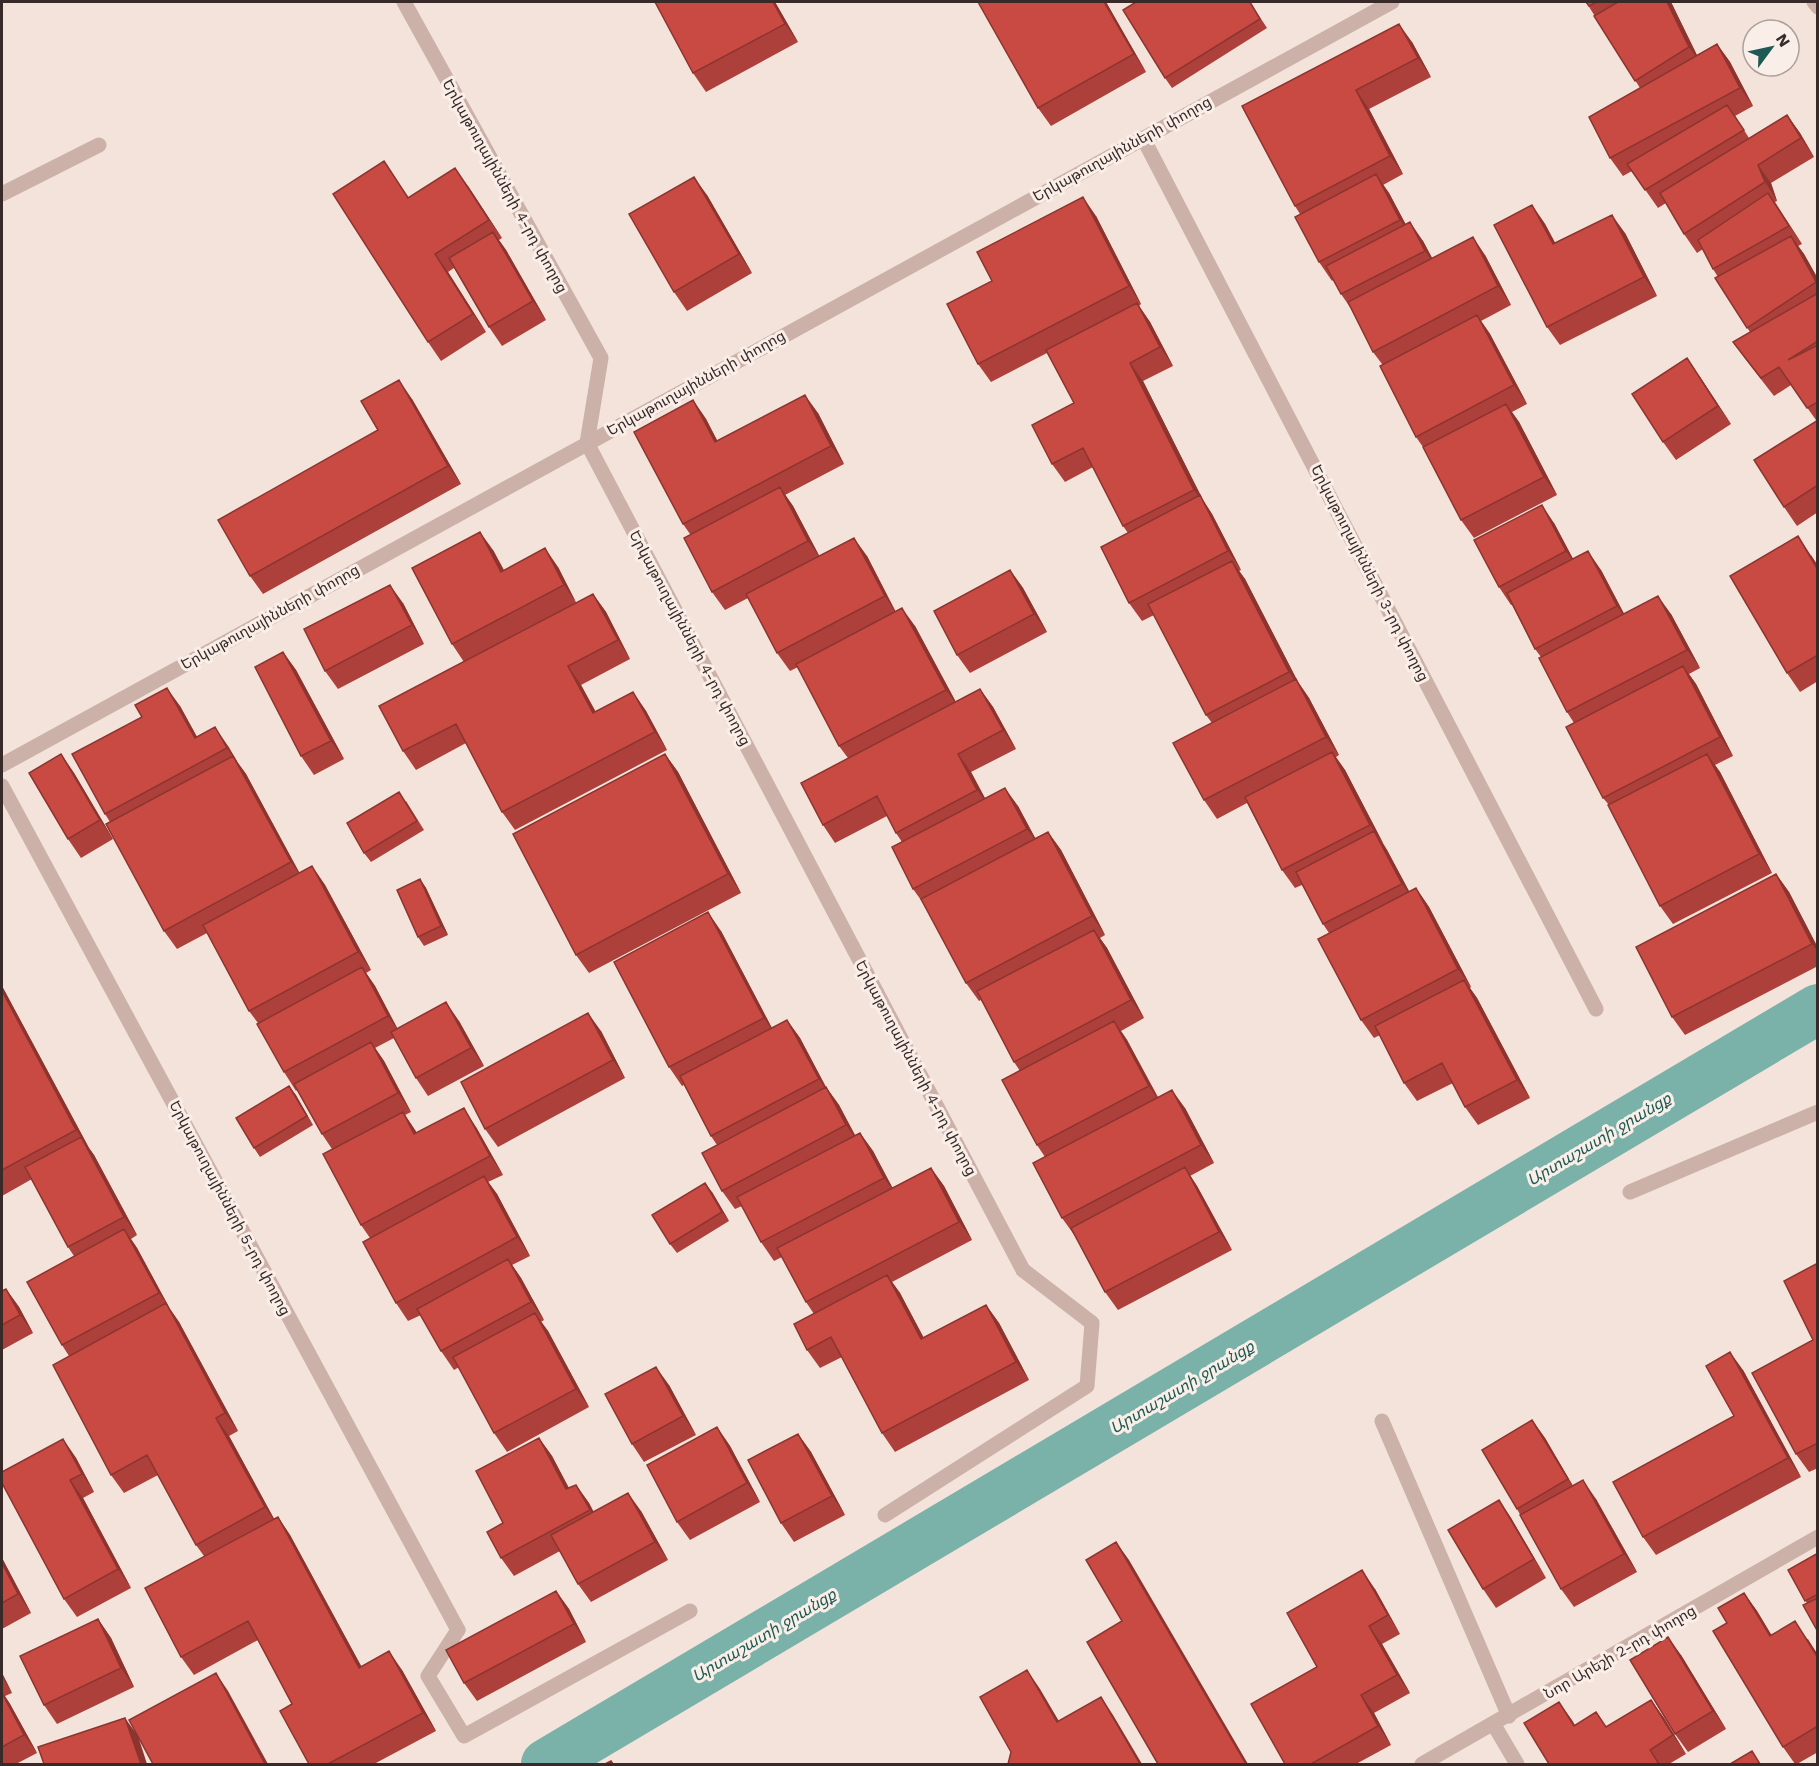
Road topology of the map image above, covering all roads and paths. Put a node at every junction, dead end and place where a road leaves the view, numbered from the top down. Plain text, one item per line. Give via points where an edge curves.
1 (404, 2) edge
2 (1392, 2) edge
3 (1815, 2) edge
4 (1818, 7) edge
5 (1143, 138) junction
6 (99, 145) dead end
7 (2, 194) edge
8 (587, 443) junction
9 (2, 765) edge
10 (2, 786) edge
11 (1596, 1009) dead end
12 (1818, 1112) edge
13 (1630, 1192) dead end
14 (1382, 1421) dead end
15 (885, 1515) dead end
16 (1818, 1537) edge
17 (690, 1611) dead end
18 (1509, 1716) junction
19 (1494, 1725) junction
20 (1422, 1764) edge
21 (1517, 1764) edge

1 - 8 street, Երկաթուղայինների 4-րդ փողոց via 601,358
2 - 5 street, Երկաթուղայինների փողոց
3 - 4 street
5 - 8 street, Երկաթուղայինների փողոց
5 - 11 street, Երկաթուղայինների 3-րդ փողոց
6 - 7 street
8 - 9 street, Երկաթուղայինների փողոց
8 - 15 street, Երկաթուղայինների 4-րդ փողոց via 1023,1270 1092,1323 1087,1386
10 - 17 street, Երկաթուղայինների 5-րդ փողոց via 458,1630 428,1676 464,1736
12 - 13 street
14 - 18 street
16 - 18 street, Նոր Արեշի 2-րդ փողոց
18 - 19 street, Նոր Արեշի 2-րդ փողոց
19 - 20 street, Նոր Արեշի 2-րդ փողոց
19 - 21 street

